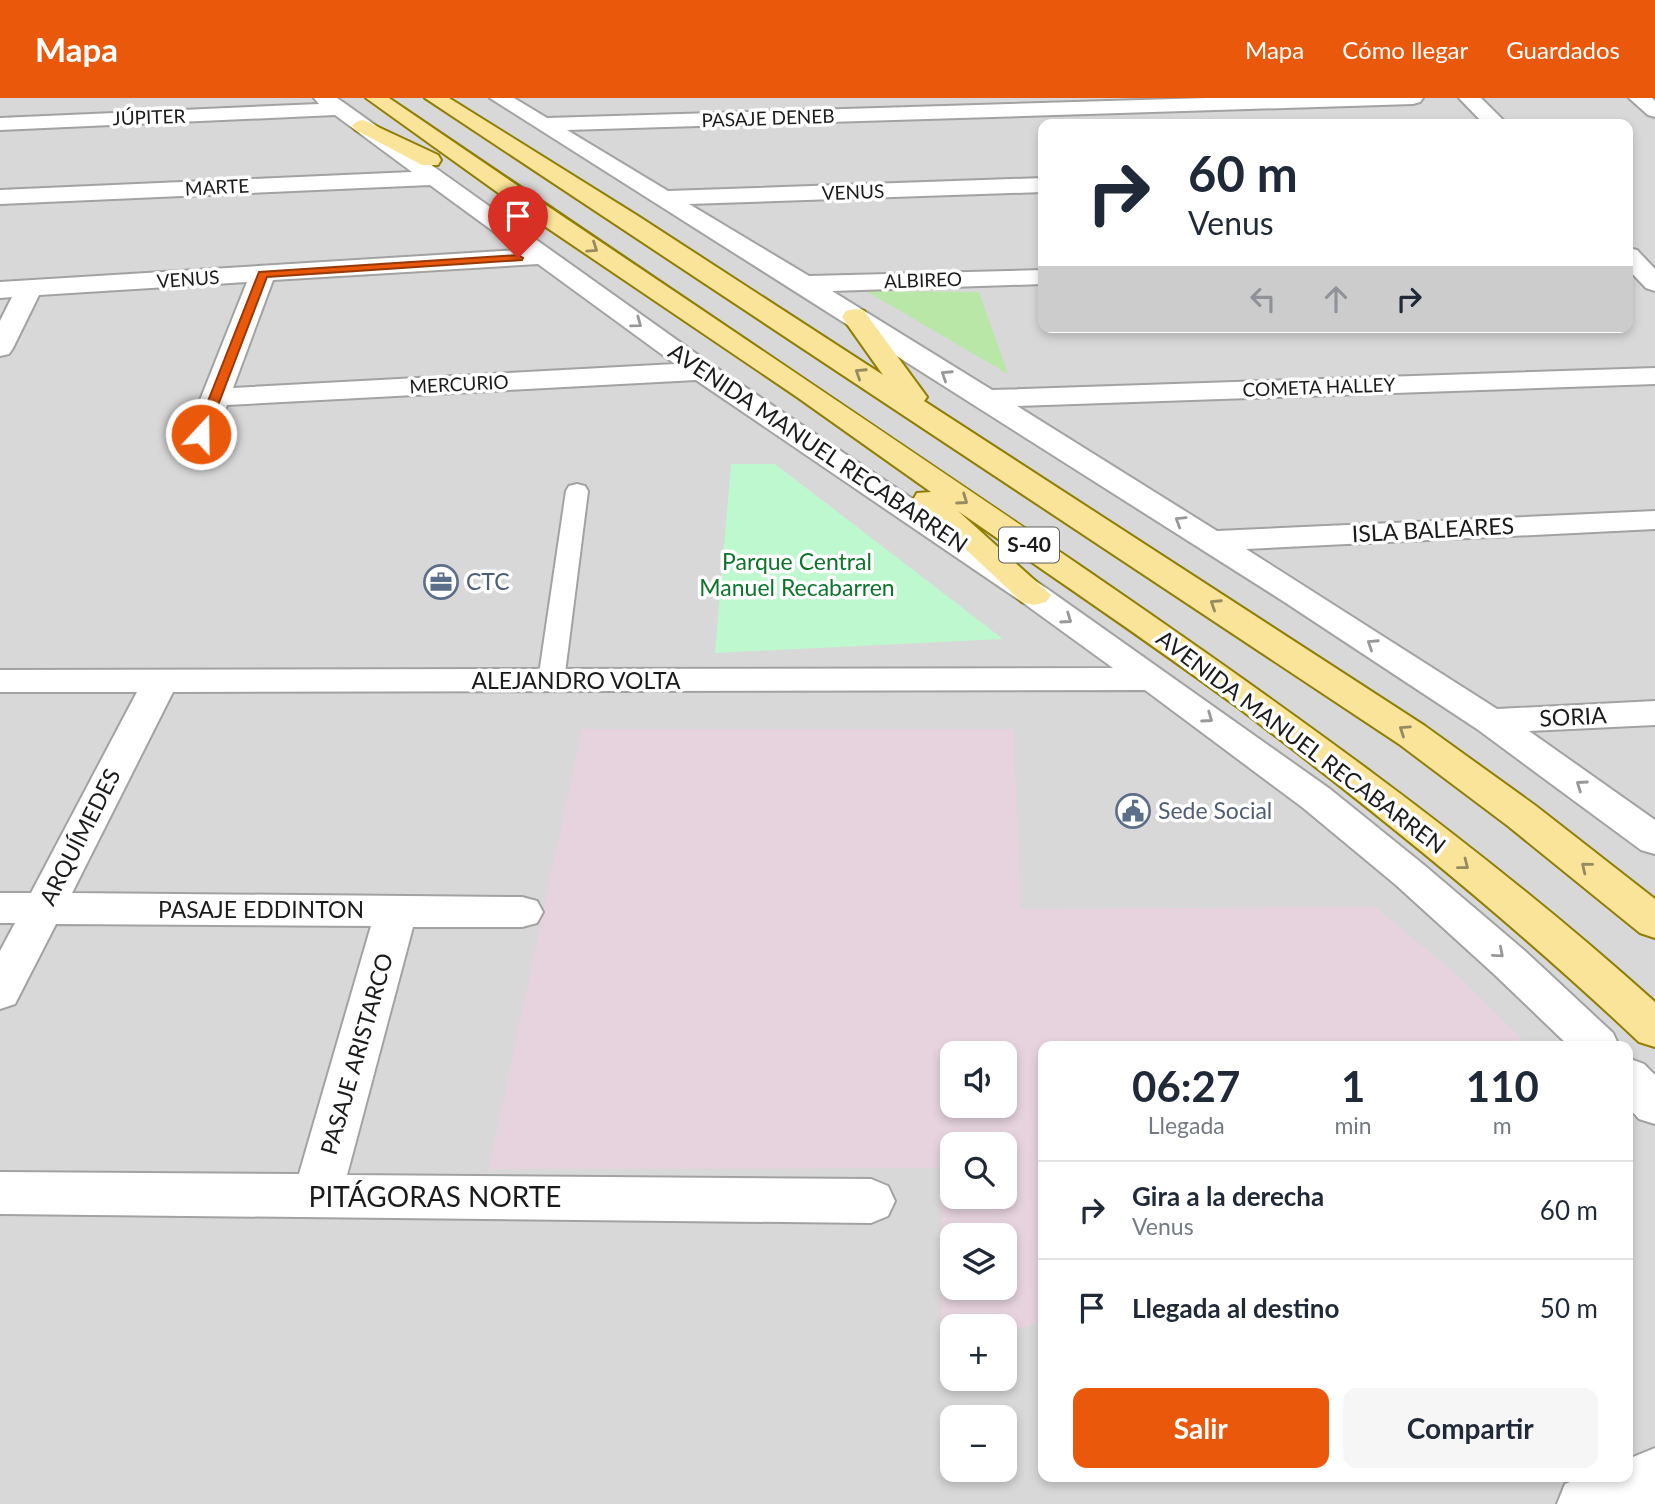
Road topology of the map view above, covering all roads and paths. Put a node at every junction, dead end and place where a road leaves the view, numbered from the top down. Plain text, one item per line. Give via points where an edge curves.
1 (435, 98) edge
2 (500, 98) edge
3 (1413, 98) edge
4 (1469, 98) edge
5 (1639, 98) edge
6 (332, 104) edge
7 (778, 108) edge
8 (1085, 110) edge
9 (1655, 111) edge
10 (369, 112) edge
11 (1491, 119) edge
12 (0, 124) edge
13 (542, 124) junction
14 (435, 178) junction
15 (1038, 185) edge
16 (0, 197) edge
17 (662, 198) junction
18 (544, 256) junction
19 (1633, 262) edge
20 (263, 274) junction
21 (1038, 277) edge
22 (1655, 283) edge
23 (804, 284) junction
24 (29, 289) junction
25 (0, 290) edge
26 (855, 317) junction
27 (0, 348) edge
28 (702, 371) junction
29 (1655, 376) edge
30 (807, 391) junction
31 (216, 397) junction
32 (982, 399) junction
33 (926, 416) junction
34 (194, 453) dead end
35 (577, 491) dead end
36 (1655, 520) edge
37 (1211, 541) junction
38 (1034, 595) junction
39 (1152, 679) junction
40 (0, 681) edge
41 (551, 681) junction
42 (160, 683) junction
43 (1655, 713) edge
44 (1490, 721) junction
45 (1655, 840) edge
46 (0, 908) edge
47 (43, 909) junction
48 (396, 911) junction
49 (522, 912) dead end
50 (1655, 922) edge
51 (0, 992) edge
52 (1655, 1029) edge
53 (1592, 1041) edge
54 (1633, 1082) edge
55 (1655, 1105) edge
56 (0, 1194) edge
57 (317, 1196) junction
58 (871, 1200) dead end
59 (1655, 1476) edge
60 (1585, 1504) edge

33 -> 1 main road, S-40
2 - 13 street
3 - 8 street, PASAJE DENEB
4 - 11 street
5 - 9 street
6 - 10 street, AVENIDA MANUEL RECABARREN
6 - 12 street, JÚPITER
7 - 8 street, PASAJE DENEB
7 - 13 street, PASAJE DENEB
10 - 14 street, AVENIDA MANUEL RECABARREN
10 -> 30 main road, AVENIDA MANUEL RECABARREN / S-40 via 551,220
13 - 17 street
14 - 16 street, MARTE
14 - 18 street, AVENIDA MANUEL RECABARREN
15 - 17 street, VENUS
17 - 23 street
18 - 20 street, VENUS
18 -> 28 street, AVENIDA MANUEL RECABARREN
19 - 22 street
20 - 24 street, VENUS
20 - 31 street
21 - 23 street, ALBIREO
23 - 26 street
24 - 25 street, VENUS
24 - 27 street
32 -> 26 street
26 - 33 main road
28 - 31 street, MERCURIO
28 - 38 street, AVENIDA MANUEL RECABARREN
29 - 32 street, COMETA HALLEY
30 - 38 main road
30 -> 52 main road, AVENIDA MANUEL RECABARREN / S-40 via 1248,698 1482,878
31 - 34 street
37 -> 32 street
50 -> 33 main road, S-40 via 1412,735
35 - 41 lane
36 - 37 street, ISLA BALEARES
44 -> 37 street
38 -> 39 street, AVENIDA MANUEL RECABARREN
39 - 41 street, ALEJANDRO VOLTA
39 -> 53 street, AVENIDA MANUEL RECABARREN via 1316,798 1410,875
40 - 42 street, ALEJANDRO VOLTA
41 - 42 street, ALEJANDRO VOLTA
42 - 47 street, ARQUÍMEDES
43 - 44 street, SORIA
45 -> 44 street
46 - 47 street, PASAJE EDDINTON
47 - 48 street, PASAJE EDDINTON
47 - 51 street, ARQUÍMEDES
48 - 49 street, PASAJE EDDINTON
48 - 57 street, PASAJE ARISTARCO
54 - 55 street
56 - 57 street, PITÁGORAS NORTE
57 - 58 street, PITÁGORAS NORTE
59 - 60 street

